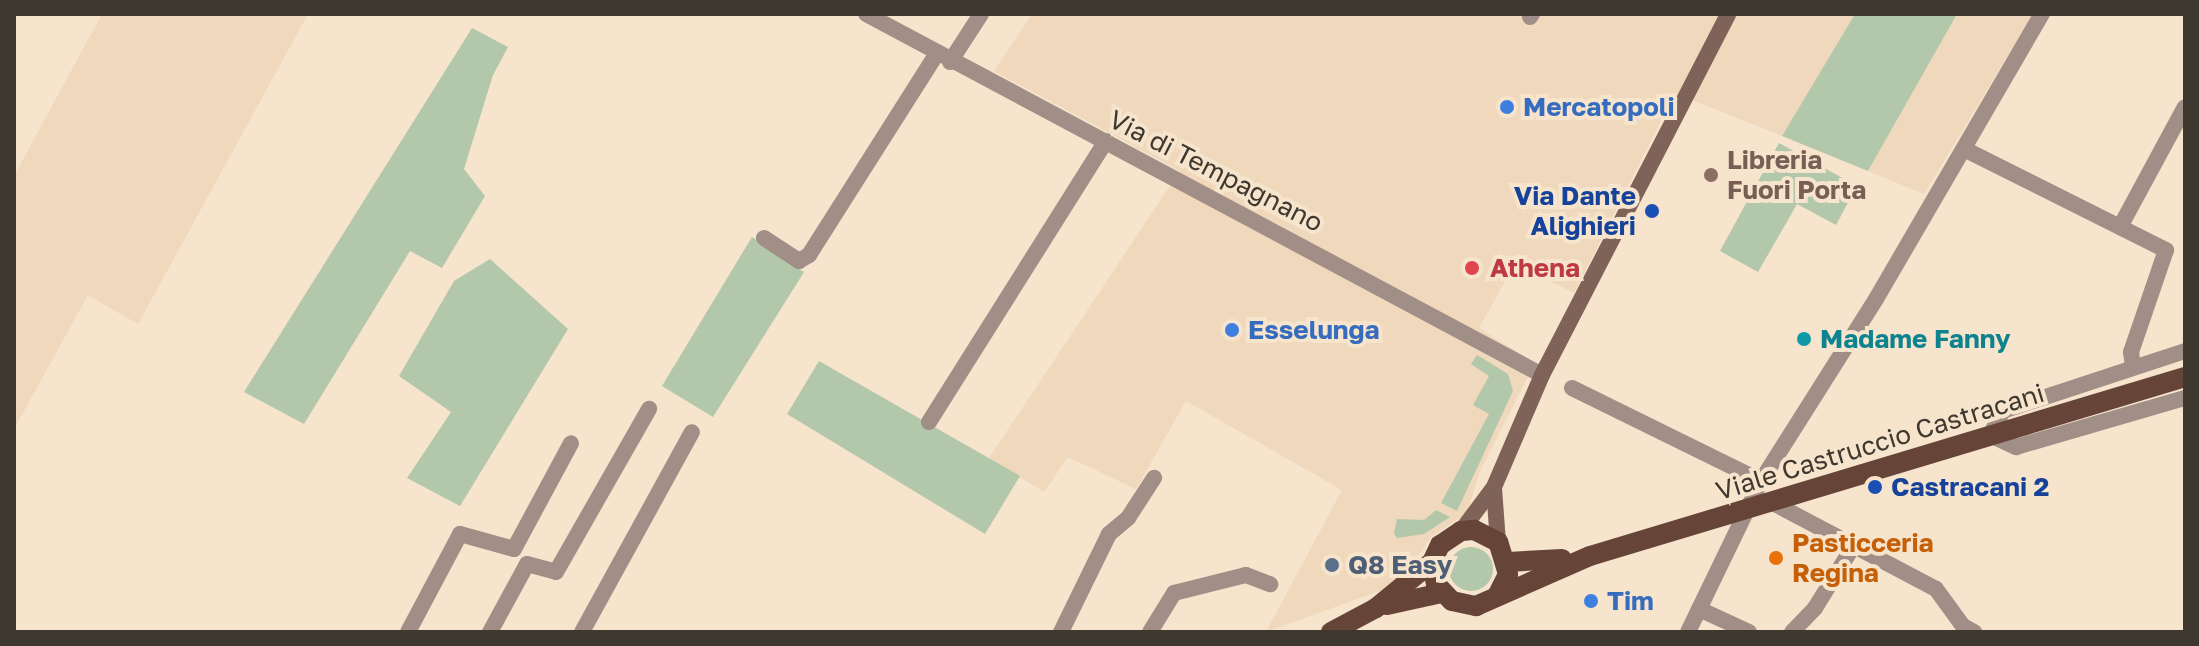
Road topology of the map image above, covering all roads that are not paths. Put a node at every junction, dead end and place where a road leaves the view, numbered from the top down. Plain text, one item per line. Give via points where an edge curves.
1 (866, 14) edge
2 (981, 14) edge
3 (1728, 14) edge
4 (2042, 14) edge
5 (943, 58) junction
6 (2185, 107) edge
7 (1106, 141) junction
8 (1964, 149) junction
9 (2120, 227) junction
10 (764, 238) dead end
11 (2185, 351) edge
12 (2133, 367) junction
13 (1542, 375) junction
14 (2185, 377) edge
15 (1572, 388) dead end
16 (2185, 398) edge
17 (649, 409) dead end
18 (929, 422) dead end
19 (692, 432) dead end
20 (1990, 435) junction
21 (571, 443) dead end
22 (1154, 478) dead end
23 (1761, 481) junction
24 (1494, 487) junction
25 (1773, 503) junction
26 (1746, 512) junction
27 (1461, 531) junction
28 (1498, 542) junction
29 (1854, 545) junction
30 (1590, 556) junction
31 (1432, 562) junction
32 (1508, 562) junction
33 (1270, 584) dead end
34 (1442, 593) junction
35 (1498, 594) junction
36 (1376, 608) junction
37 (1699, 609) junction
38 (1967, 630) edge
39 (408, 632) edge
40 (490, 632) edge
41 (582, 632) edge
42 (1061, 632) edge
43 (1150, 632) edge
44 (1331, 632) edge
45 (1688, 632) edge
46 (1749, 632) edge
47 (1792, 632) edge

1 - 5 street, Via di Tempagnano
2 - 5 street
3 - 13 main road
4 - 8 street
5 - 7 street, Via di Tempagnano
5 - 10 street via 809,255 799,261
6 - 9 street
7 - 13 street, Via di Tempagnano
7 - 18 street
8 - 9 street
8 - 23 street
9 - 12 street via 2166,250 2131,352
11 - 12 street
12 - 20 street via 2003,411
13 - 24 main road
14 - 20 main road, Viale Castruccio Castracani
15 - 23 street
16 - 20 street via 2016,447
17 - 40 street via 556,572 527,564
19 - 41 street
20 - 25 main road, Viale Castruccio Castracani
21 - 39 street via 514,549 460,534
22 - 42 street via 1128,518 1109,534
23 - 26 street
24 - 27 main road
24 - 28 main road
25 - 26 main road, Viale Castruccio Castracani
25 - 29 street
26 - 30 main road, Viale Castruccio Castracani
26 - 37 street
27 - 28 main road via 1474,530
27 - 31 main road, Viale Castruccio Castracani via 1440,545
28 - 32 main road
29 - 38 street via 1936,589
29 - 47 street via 1815,608
30 - 32 main road, Viale Castruccio Castracani
30 - 35 main road, Viale Castruccio Castracani
31 - 34 main road
31 - 36 main road, Viale Castruccio Castracani
32 - 35 main road
33 - 43 street via 1246,575 1174,593
34 - 35 main road, Viale Castruccio Castracani via 1463,606 1488,602
34 - 36 main road, Viale Castruccio Castracani
36 - 44 main road, Viale Castruccio Castracani
37 - 45 street
37 - 46 street

